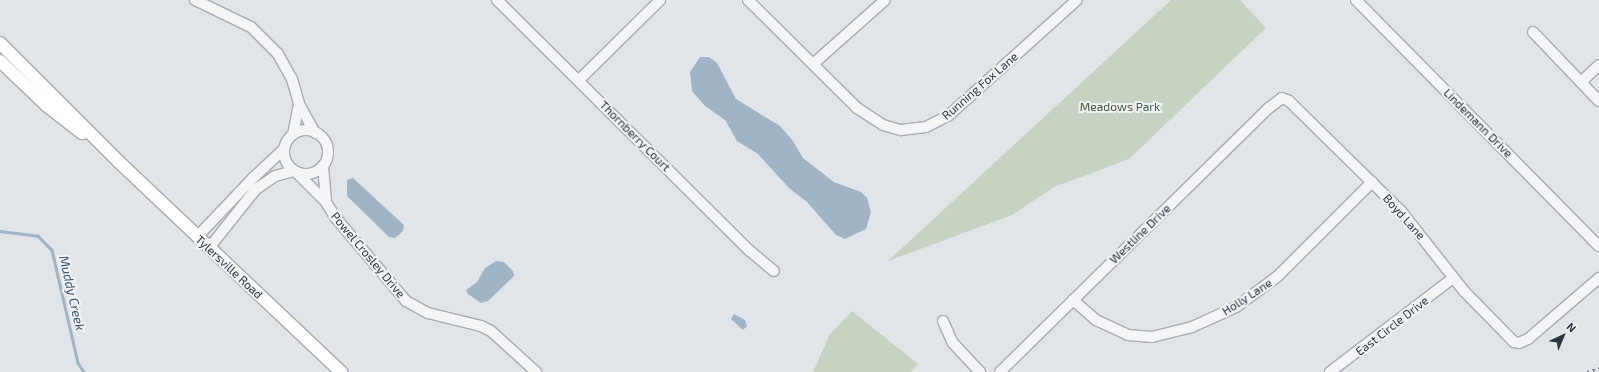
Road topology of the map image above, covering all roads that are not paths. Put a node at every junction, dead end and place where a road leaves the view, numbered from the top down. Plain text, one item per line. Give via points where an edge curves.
1 (195, 0) edge
2 (497, 0) edge
3 (660, 0) edge
4 (748, 0) edge
5 (885, 0) edge
6 (1077, 0) edge
7 (1356, 0) edge
8 (1533, 32) dead end
9 (0, 43) edge
10 (0, 61) edge
11 (813, 64) junction
12 (1599, 65) edge
13 (578, 80) junction
14 (1581, 82) junction
15 (1282, 98) joint
16 (1599, 101) edge
17 (299, 104) junction
18 (315, 133) junction
19 (293, 134) junction
20 (284, 149) junction
21 (119, 162) junction
22 (323, 166) junction
23 (296, 172) junction
24 (1372, 182) junction
25 (326, 202) junction
26 (197, 237) junction
27 (1599, 246) edge
28 (209, 248) junction
29 (774, 271) dead end
30 (1453, 278) junction
31 (1599, 278) edge
32 (1073, 300) junction
33 (943, 320) dead end
34 (340, 372) edge
35 (536, 372) edge
36 (980, 372) edge
37 (1000, 372) edge
38 (1330, 372) edge

1 - 17 street via 237,18 266,40 286,66
2 - 13 street, Thornberry Court
3 - 13 street
4 - 11 street, Running Fox Lane
5 - 11 street
6 - 11 street, Running Fox Lane via 948,116 926,127 895,129 872,120
7 - 27 street, Lindemann Drive
8 - 14 street
9 - 21 main road, Tylersville Road
10 - 21 main road, Tylersville Road via 46,105
12 - 14 street
13 - 29 street, Thornberry Court via 750,251
14 - 16 street
15 - 24 street, Boyd Lane via 1289,101
15 - 32 street, Westline Drive
17 - 18 street
17 - 19 street
18 - 19 street via 304,131
18 - 22 street via 327,147
19 - 20 street
20 - 23 street via 286,161
20 - 26 street via 252,178
21 - 26 main road, Tylersville Road
22 - 23 street via 312,174
22 - 25 street, Powel Crosley Drive
23 - 25 street, Powel Crosley Drive
23 - 28 street via 275,176 256,189
24 - 30 street, Boyd Lane via 1418,230
24 - 32 street, Holly Lane via 1278,276 1236,307 1192,327 1152,337 1128,335 1101,323
25 - 35 street, Powel Crosley Drive via 340,223 406,301 428,313 481,326
26 - 28 main road, Tylersville Road
28 - 34 main road, Tylersville Road
30 - 31 street, Boyd Lane via 1503,332 1519,343 1535,334
30 - 38 street, East Circle Drive
32 - 37 street, Westline Drive
33 - 36 street via 953,343

